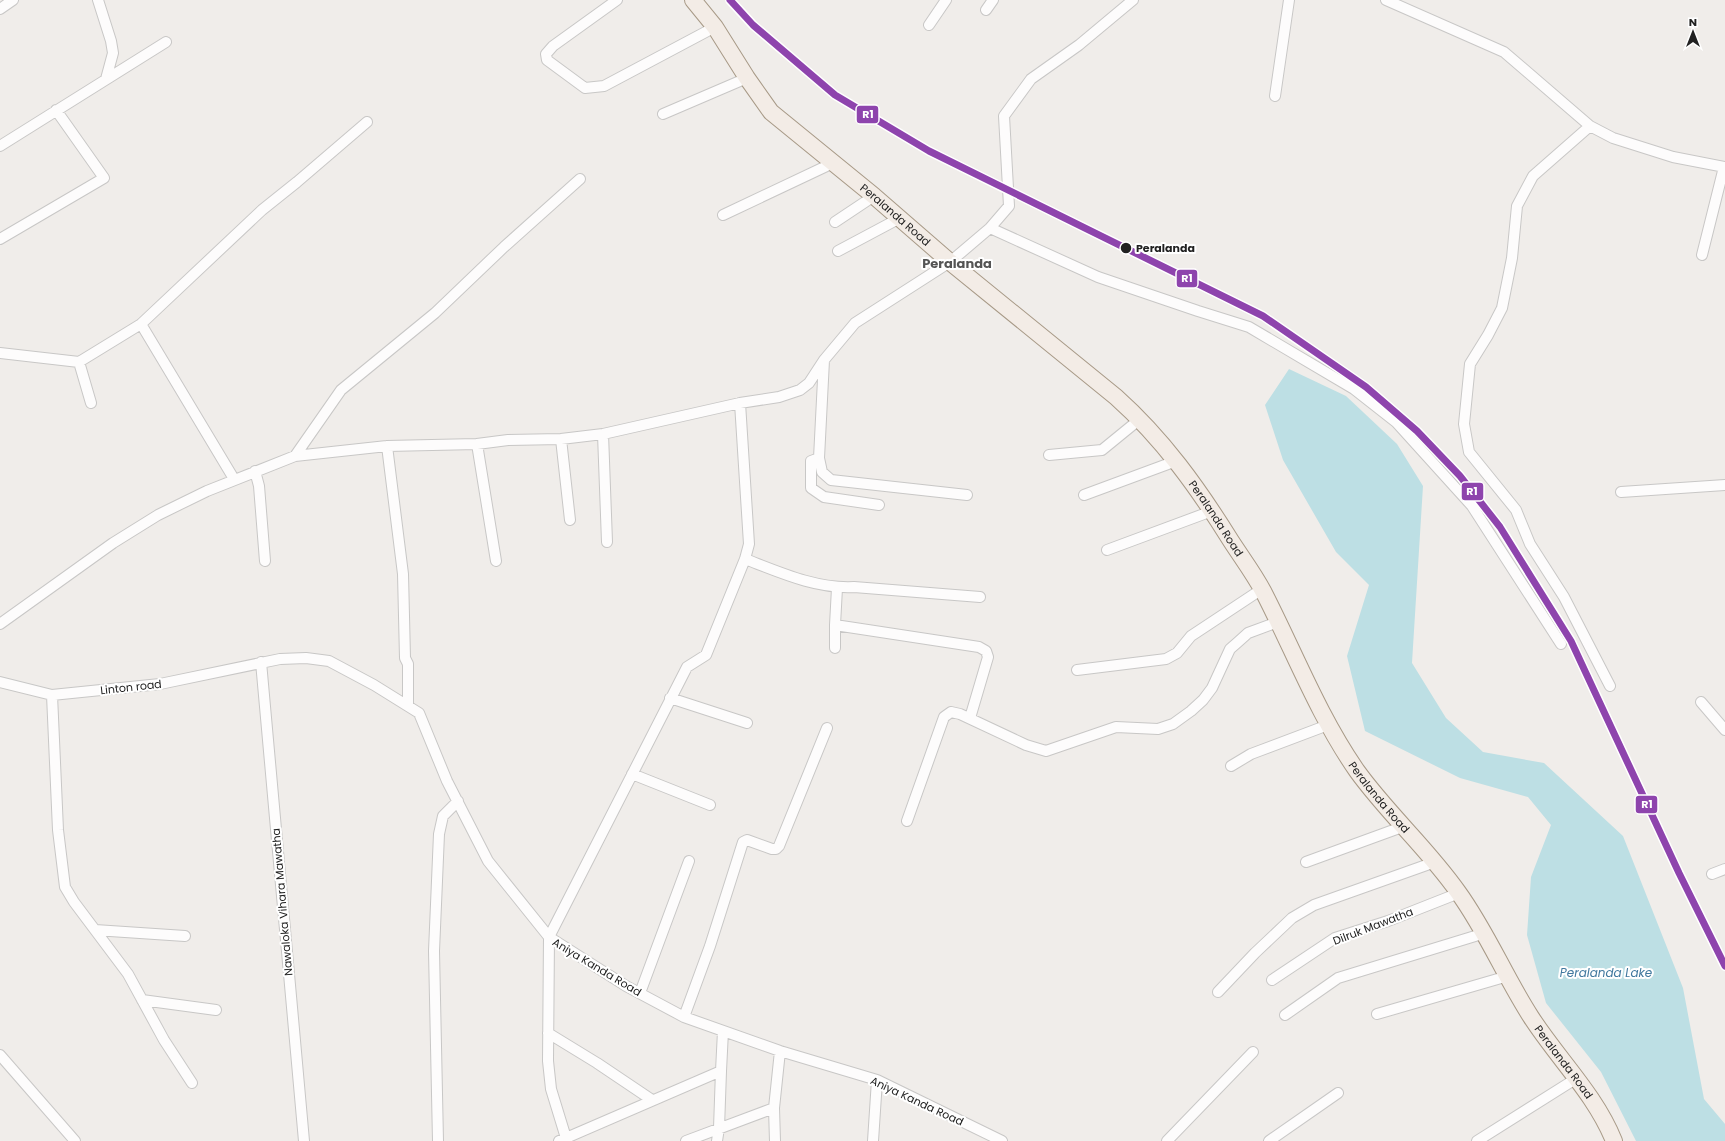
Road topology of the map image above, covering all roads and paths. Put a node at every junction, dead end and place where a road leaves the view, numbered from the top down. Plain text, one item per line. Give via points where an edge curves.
1 (13, 0) edge
2 (98, 0) edge
3 (617, 0) edge
4 (693, 0) edge
5 (946, 0) edge
6 (993, 0) edge
7 (1133, 0) edge
8 (1289, 0) edge
9 (1386, 0) edge
10 (0, 9) edge
11 (986, 10) dead end
12 (929, 25) dead end
13 (715, 27) junction
14 (166, 42) dead end
15 (747, 78) junction
16 (106, 79) junction
17 (1275, 96) dead end
18 (56, 110) junction
19 (662, 114) dead end
20 (367, 122) dead end
21 (1590, 126) junction
22 (0, 146) edge
23 (833, 163) junction
24 (1725, 167) edge
25 (580, 179) dead end
26 (874, 196) junction
27 (723, 215) dead end
28 (900, 218) junction
29 (835, 222) dead end
30 (990, 228) junction
31 (0, 239) edge
32 (838, 251) dead end
33 (1702, 255) dead end
34 (950, 262) junction
35 (141, 324) junction
36 (0, 353) edge
37 (824, 360) junction
38 (79, 362) junction
39 (91, 403) dead end
40 (740, 403) junction
41 (1140, 419) junction
42 (603, 434) junction
43 (561, 439) junction
44 (477, 444) junction
45 (387, 446) junction
46 (1049, 455) dead end
47 (296, 456) junction
48 (819, 458) junction
49 (1176, 461) junction
50 (256, 471) junction
51 (234, 480) junction
52 (1725, 485) edge
53 (1621, 492) dead end
54 (967, 495) dead end
55 (1084, 495) dead end
56 (879, 505) dead end
57 (1212, 511) junction
58 (570, 520) dead end
59 (607, 542) dead end
60 (1107, 550) dead end
61 (744, 559) junction
62 (265, 561) dead end
63 (496, 561) dead end
64 (837, 588) junction
65 (1262, 589) junction
66 (980, 596) dead end
67 (1278, 622) junction
68 (0, 624) edge
69 (835, 625) junction
70 (1561, 644) dead end
71 (834, 648) dead end
72 (261, 662) junction
73 (1077, 670) dead end
74 (0, 682) edge
75 (1610, 686) dead end
76 (52, 695) junction
77 (670, 698) junction
78 (1701, 702) dead end
79 (408, 706) junction
80 (970, 718) junction
81 (747, 723) dead end
82 (1328, 725) junction
83 (826, 728) dead end
84 (1725, 730) edge
85 (1231, 766) dead end
86 (632, 774) junction
87 (458, 801) junction
88 (710, 805) dead end
89 (907, 821) dead end
90 (1402, 827) junction
91 (689, 861) dead end
92 (1306, 862) dead end
93 (1435, 862) junction
94 (1725, 869) edge
95 (1712, 874) dead end
96 (1459, 893) junction
97 (95, 930) junction
98 (1485, 933) junction
99 (185, 936) dead end
100 (549, 938) junction
101 (1508, 976) junction
102 (1272, 980) dead end
103 (1218, 992) dead end
104 (640, 994) junction
105 (142, 1000) junction
106 (216, 1010) dead end
107 (1285, 1014) dead end
108 (1377, 1014) dead end
109 (684, 1017) junction
110 (723, 1031) junction
111 (548, 1033) junction
112 (780, 1052) junction
113 (1253, 1052) dead end
114 (0, 1055) edge
115 (721, 1070) junction
116 (1577, 1078) junction
117 (878, 1080) junction
118 (192, 1083) dead end
119 (1338, 1093) dead end
120 (652, 1100) junction
121 (774, 1108) junction
122 (719, 1128) junction
123 (562, 1140) edge
124 (75, 1141) edge
125 (304, 1141) edge
126 (438, 1141) edge
127 (686, 1141) edge
128 (717, 1141) edge
129 (775, 1141) edge
130 (873, 1141) edge
131 (1002, 1141) edge
132 (1167, 1141) edge
133 (1268, 1141) edge
134 (1477, 1141) edge
135 (1614, 1141) edge

1 - 10 street
2 - 16 street via 113,53
3 - 13 street via 553,46 546,54 547,60 585,88 604,86
4 - 13 main road, Peralanda Road
5 - 12 street
6 - 11 street
7 - 30 street via 1079,45 1031,79 1004,116 1009,206
8 - 17 street
9 - 21 street via 1504,52
13 - 15 main road, Peralanda Road
14 - 16 street
15 - 19 street
15 - 23 main road, Peralanda Road via 771,112
16 - 18 street
18 - 22 street
18 - 31 street via 104,178
20 - 35 street via 257,215
21 - 24 street via 1613,138 1673,157
21 - 75 street via 1533,176 1516,206 1512,258 1502,308 1470,364 1464,424 1469,452 1516,510 1530,544 1564,597
23 - 26 main road, Peralanda Road
23 - 27 street
24 - 33 street
25 - 47 street via 435,313 341,390
26 - 28 main road, Peralanda Road
26 - 29 street
28 - 32 street
28 - 34 main road, Peralanda Road
30 - 34 street
30 - 70 street via 1098,277 1249,327 1354,389 1396,422 1472,506
34 - 37 street via 854,323
34 - 41 main road, Peralanda Road
35 - 38 street
35 - 51 street
36 - 38 street
37 - 40 street via 809,383 800,390 779,397
37 - 48 street
38 - 39 street
40 - 42 street
40 - 61 street via 749,544
41 - 46 street via 1102,450
41 - 49 main road, Peralanda Road
42 - 43 street
42 - 59 street
43 - 44 street via 508,440
43 - 58 street
44 - 45 street
44 - 63 street
45 - 47 street
45 - 79 street via 403,574 404,658 408,664
47 - 50 street
48 - 54 street via 822,472 831,480
48 - 56 street via 811,461 811,488 824,497
49 - 55 street
49 - 57 main road, Peralanda Road
50 - 51 street
50 - 62 street
51 - 68 street via 158,515 113,543
52 - 53 street
57 - 60 street
57 - 65 main road, Peralanda Road
61 - 64 street via 790,576
61 - 77 street via 706,655 687,667
64 - 66 street
64 - 69 street
65 - 67 main road, Peralanda Road
65 - 73 street via 1191,636 1177,653 1166,659
67 - 80 street via 1248,634 1230,649 1212,688 1203,700 1173,724 1158,729 1116,727 1046,751 1026,745
67 - 82 main road, Peralanda Road
69 - 71 street
69 - 80 street via 979,646 986,651 988,657
72 - 76 street, Linton road via 160,684
72 - 79 street, Aniya Kanda Road via 306,658 330,661
72 - 125 street, Nawaloka Vihara Mawatha
74 - 76 street, Linton road
76 - 97 street via 58,830 65,886
77 - 81 street
77 - 86 street
78 - 84 street
79 - 87 street, Aniya Kanda Road via 420,713 447,781
80 - 89 street via 951,712 944,717
82 - 85 street via 1251,754
82 - 90 main road, Peralanda Road via 1357,771
83 - 109 street via 779,846 772,849 747,840 743,842
86 - 88 street
86 - 100 street
87 - 100 street, Aniya Kanda Road via 488,861
87 - 126 street via 443,816 439,834 434,950
90 - 92 street
90 - 93 main road, Peralanda Road
91 - 104 street
93 - 96 main road, Peralanda Road
93 - 103 street via 1314,905 1292,918
94 - 95 street
96 - 98 main road, Peralanda Road
96 - 102 street, Dilruk Mawatha via 1388,921 1335,938
97 - 99 street
97 - 105 street via 128,974
98 - 101 main road, Peralanda Road
98 - 107 street via 1338,978
100 - 104 street, Aniya Kanda Road
100 - 111 street
101 - 108 street
101 - 116 main road, Peralanda Road via 1532,1019
104 - 109 street, Aniya Kanda Road
105 - 106 street
105 - 118 street
109 - 110 street, Aniya Kanda Road
110 - 112 street, Aniya Kanda Road
110 - 115 street
111 - 120 street
111 - 123 street via 551,1089
112 - 117 street, Aniya Kanda Road
112 - 121 street
113 - 132 street
114 - 124 street
115 - 120 street
115 - 122 street
116 - 134 street
116 - 135 main road, Peralanda Road via 1592,1099
117 - 130 street
117 - 131 street, Aniya Kanda Road
119 - 133 street
120 - 123 street
121 - 122 street
121 - 129 street
122 - 127 street
122 - 128 street

